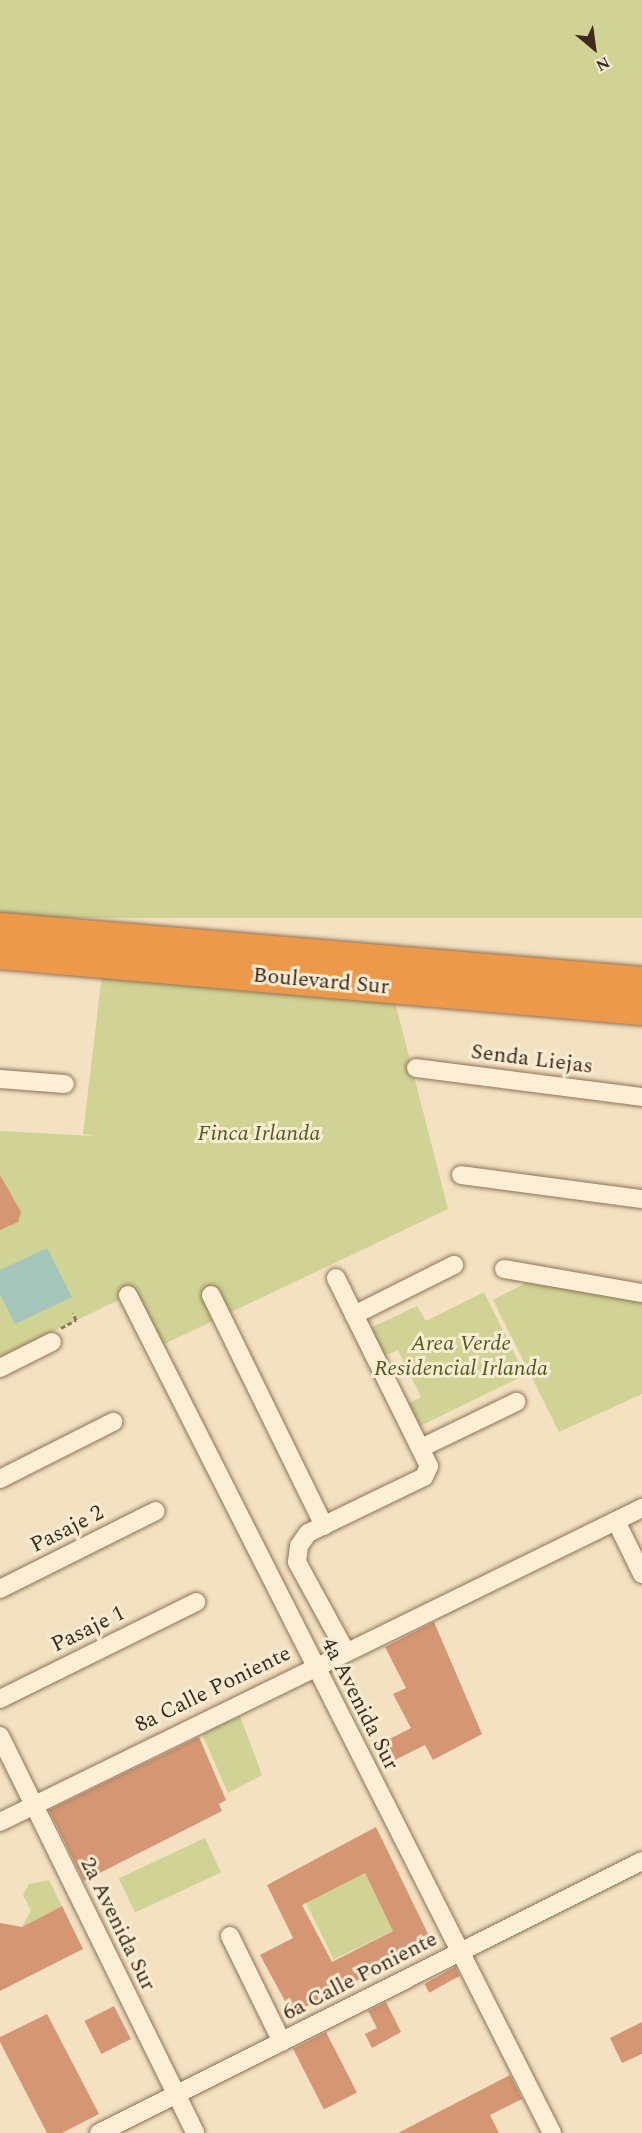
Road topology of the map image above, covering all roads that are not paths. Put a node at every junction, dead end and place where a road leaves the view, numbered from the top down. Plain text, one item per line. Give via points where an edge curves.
1 (0, 929) edge
2 (0, 953) edge
3 (642, 983) edge
4 (642, 1009) edge
5 (416, 1068) dead end
6 (0, 1079) edge
7 (65, 1084) dead end
8 (642, 1097) edge
9 (460, 1175) dead end
10 (642, 1199) edge
11 (454, 1265) dead end
12 (504, 1269) dead end
13 (336, 1278) dead end
14 (642, 1293) edge
15 (128, 1295) dead end
16 (211, 1295) dead end
17 (354, 1315) junction
18 (52, 1342) dead end
19 (0, 1368) edge
20 (516, 1402) dead end
21 (113, 1422) dead end
22 (421, 1448) junction
23 (0, 1479) edge
24 (642, 1508) edge
25 (156, 1511) dead end
26 (616, 1521) junction
27 (324, 1526) junction
28 (642, 1574) edge
29 (0, 1589) edge
30 (196, 1602) dead end
31 (345, 1650) junction
32 (315, 1665) junction
33 (0, 1699) edge
34 (0, 1736) edge
35 (33, 1806) junction
36 (0, 1822) edge
37 (642, 1862) edge
38 (230, 1936) dead end
39 (459, 1953) junction
40 (282, 2042) junction
41 (176, 2095) junction
42 (99, 2133) edge
43 (195, 2133) edge
44 (552, 2133) edge

1 - 3 highway, Boulevard Sur
2 - 4 highway, Boulevard Sur
5 - 8 street, Senda Liejas
6 - 7 street
9 - 10 street
11 - 17 street
12 - 14 street
13 - 17 street
15 - 32 street, 4a Avenida Sur
16 - 27 street
17 - 22 street
18 - 19 street
20 - 22 street
21 - 23 street
22 - 27 street via 429,1466 424,1477
24 - 26 street, 8a Calle Poniente
25 - 29 street, Pasaje 2
26 - 28 street
26 - 31 street, 8a Calle Poniente
27 - 31 street via 302,1539 297,1562
30 - 33 street, Pasaje 1
31 - 32 street, 8a Calle Poniente
32 - 35 street, 8a Calle Poniente
32 - 39 street, 4a Avenida Sur
34 - 35 street, 2a Avenida Sur
35 - 36 street, 8a Calle Poniente
35 - 41 street, 2a Avenida Sur
37 - 39 street, 6a Calle Poniente
38 - 40 street
39 - 40 street, 6a Calle Poniente
39 - 44 street, 4a Avenida Sur
40 - 41 street, 6a Calle Poniente
41 - 42 street, 6a Calle Poniente
41 - 43 street, 2a Avenida Sur

